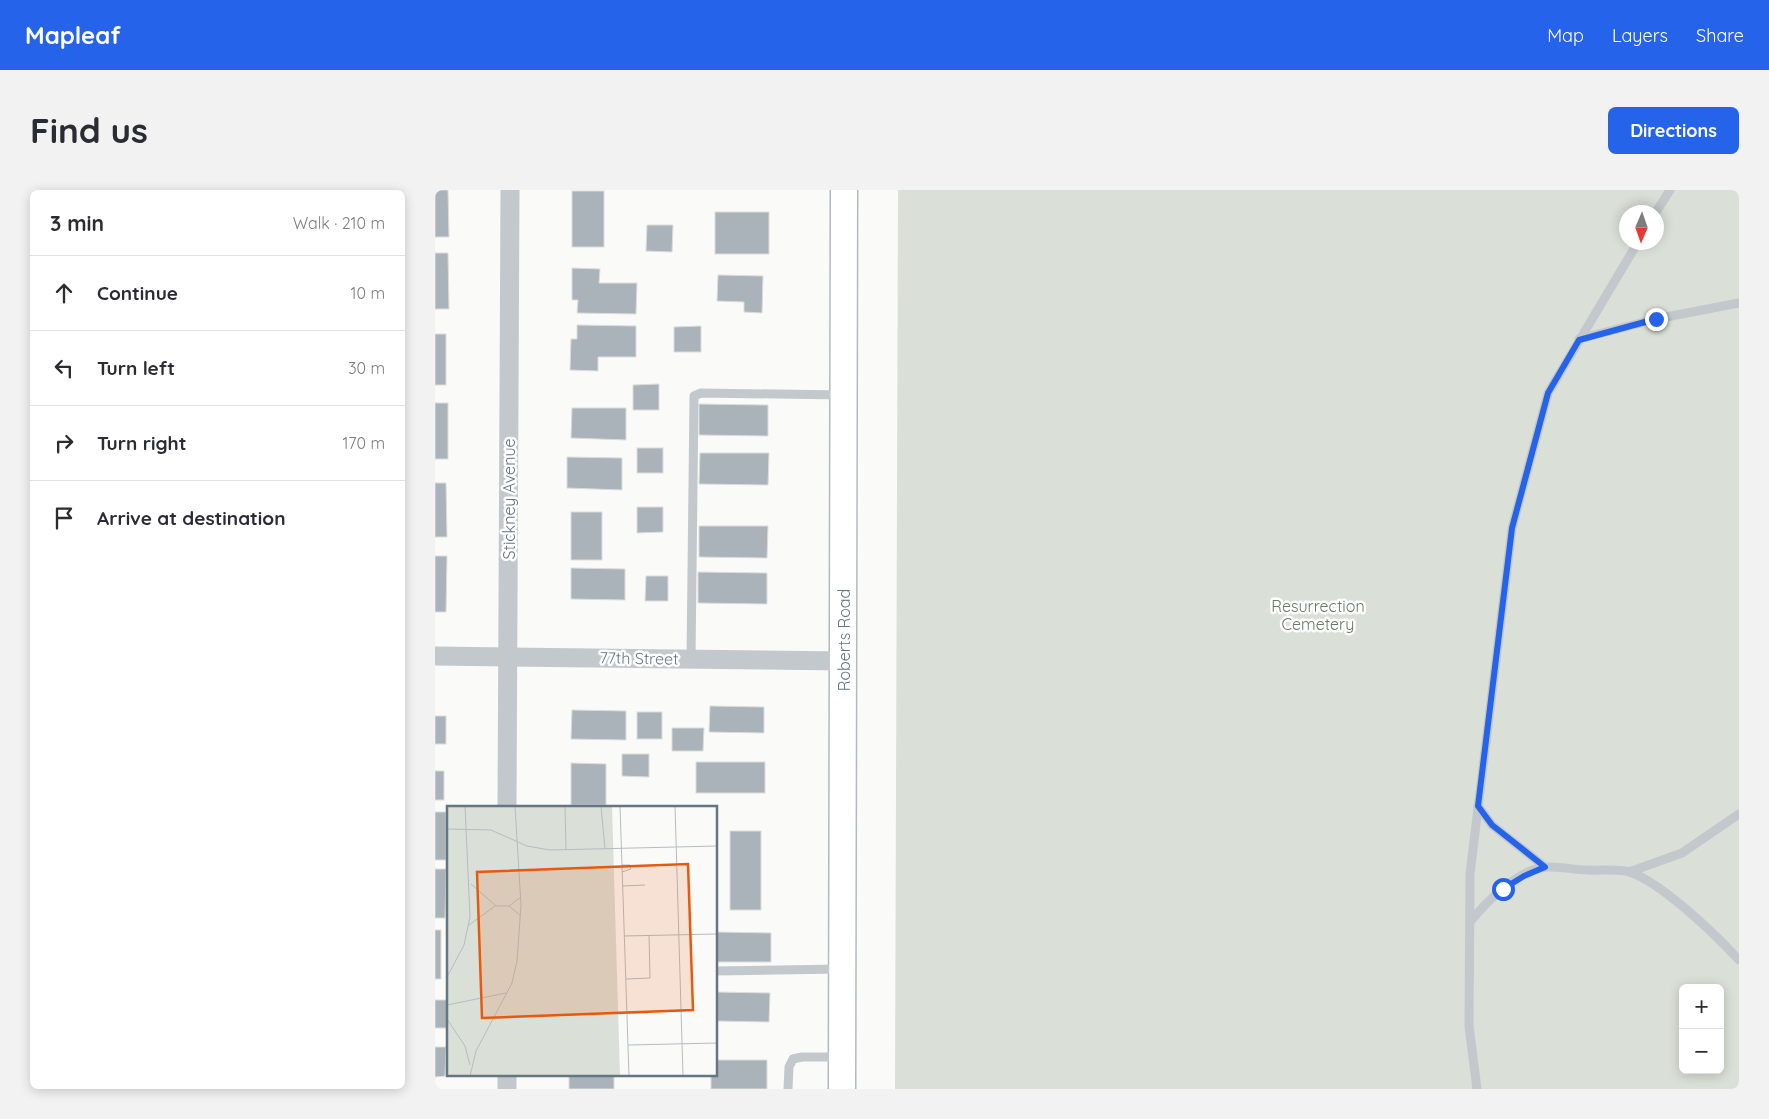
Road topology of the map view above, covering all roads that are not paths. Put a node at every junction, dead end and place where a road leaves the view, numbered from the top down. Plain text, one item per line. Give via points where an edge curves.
1 (510, 190) edge
2 (844, 190) edge
3 (1670, 190) edge
4 (1660, 205) edge
5 (1633, 250) edge
6 (1739, 303) edge
7 (1579, 340) junction
8 (844, 395) junction
9 (435, 656) edge
10 (508, 657) junction
11 (691, 659) junction
12 (844, 661) junction
13 (507, 806) edge
14 (1478, 806) junction
15 (1739, 814) edge
16 (1545, 867) junction
17 (1629, 872) junction
18 (1470, 922) junction
19 (1739, 960) edge
20 (843, 969) junction
21 (717, 971) edge
22 (842, 1057) junction
23 (507, 1076) edge
24 (507, 1089) edge
25 (788, 1089) edge
26 (842, 1089) edge
27 (1477, 1089) edge

1 - 10 street, Stickney Avenue
2 - 8 street, Roberts Road
3 - 4 lane
5 - 7 lane
6 - 7 lane via 1656,319
7 - 14 lane via 1548,393 1512,528
8 - 11 lane via 701,393 694,396
8 - 12 street, Roberts Road
9 - 10 street, 77th Street
10 - 11 street, 77th Street
10 - 13 street, Stickney Avenue
11 - 12 street, 77th Street
12 - 20 street, Roberts Road
14 - 16 lane via 1492,825
14 - 18 lane via 1470,874
15 - 17 lane via 1682,853
16 - 17 lane
16 - 18 lane via 1503,889
17 - 19 lane via 1686,910
18 - 27 lane via 1469,1026
20 - 21 lane
20 - 22 street, Roberts Road
22 - 25 lane via 793,1059 789,1067
22 - 26 street, Roberts Road
23 - 24 street

